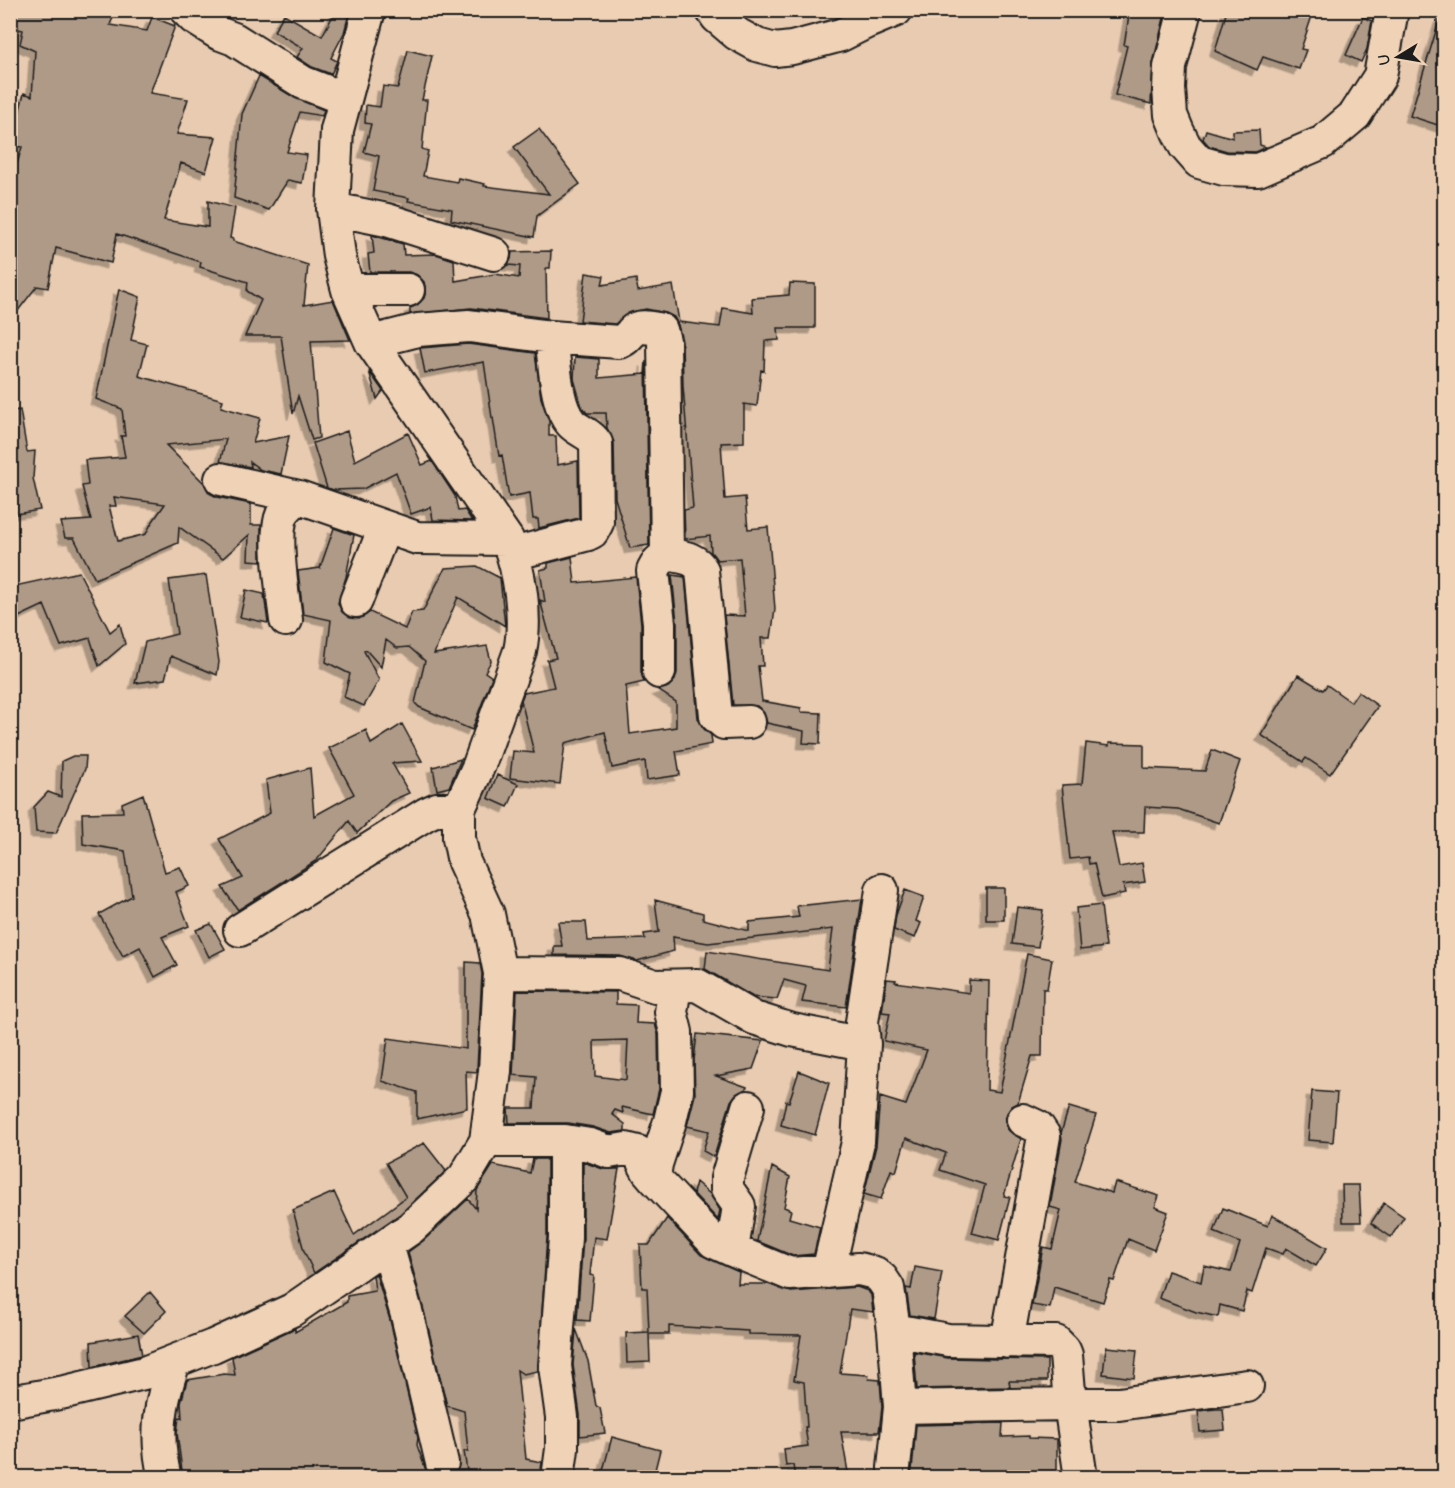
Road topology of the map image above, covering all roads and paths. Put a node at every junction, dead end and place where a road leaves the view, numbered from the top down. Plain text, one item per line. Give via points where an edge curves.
1 (186, 10) edge
2 (369, 10) edge
3 (712, 10) edge
4 (896, 10) edge
5 (1185, 10) edge
6 (1392, 10) edge
7 (345, 99) junction
8 (333, 209) junction
9 (494, 254) dead end
10 (348, 290) junction
11 (408, 290) dead end
12 (551, 337) junction
13 (371, 342) junction
14 (221, 479) dead end
15 (298, 497) junction
16 (385, 527) junction
17 (510, 546) junction
18 (667, 554) junction
19 (356, 601) dead end
20 (286, 620) dead end
21 (659, 672) dead end
22 (749, 722) dead end
23 (459, 809) junction
24 (882, 890) dead end
25 (240, 930) dead end
26 (500, 974) junction
27 (675, 986) junction
28 (864, 1044) junction
29 (748, 1107) dead end
30 (1023, 1120) dead end
31 (486, 1141) junction
32 (564, 1141) junction
33 (654, 1178) junction
34 (387, 1245) junction
35 (732, 1250) junction
36 (828, 1272) junction
37 (894, 1330) junction
38 (1007, 1342) junction
39 (174, 1362) junction
40 (1247, 1386) dead end
41 (10, 1402) edge
42 (1070, 1404) junction
43 (900, 1407) junction
44 (442, 1463) dead end
45 (894, 1468) dead end
46 (165, 1478) edge
47 (558, 1478) edge
48 (1081, 1478) edge

1 - 7 street via 304,83
2 - 7 street
3 - 4 street via 737,34 775,50 840,35
5 - 6 street via 1170,67 1171,115 1178,132 1199,162 1224,169 1258,171 1323,142 1355,115 1380,76
7 - 8 street via 337,130
8 - 9 street via 387,220
8 - 10 street
10 - 11 street
10 - 13 street
12 - 13 street via 469,326 418,330
12 - 17 street via 563,411 572,424 596,443 597,523 588,534
12 - 18 street via 619,342 633,329 662,331
13 - 17 street
14 - 15 street
15 - 16 street
15 - 20 street via 280,521 279,568
16 - 17 street via 417,538
16 - 19 street
17 - 23 street via 524,634 479,765
18 - 21 street via 653,571
18 - 22 street via 692,560 702,570 717,716 724,723
23 - 25 street via 437,809 426,814
23 - 26 street via 462,854 488,914
24 - 28 street via 862,1022
26 - 27 street via 620,974 655,986
26 - 31 street via 495,1071
27 - 28 street via 697,985 754,1018 792,1030
27 - 33 street via 670,1012 675,1032 677,1091
28 - 36 street via 858,1142
29 - 35 street via 727,1179 727,1189 739,1206
30 - 38 street via 1038,1126 1044,1136
31 - 32 street
31 - 34 street via 464,1178
32 - 33 street via 609,1152 638,1152
32 - 47 street via 564,1238 555,1366 562,1417
33 - 35 street via 714,1242
34 - 39 street via 292,1310
34 - 44 street
35 - 36 street via 790,1274
36 - 37 street via 867,1270 882,1279 888,1288
37 - 38 street via 948,1340
37 - 43 street
38 - 42 street via 1051,1341 1060,1345 1066,1355
39 - 41 street via 144,1373
39 - 46 street via 159,1421
40 - 42 street via 1119,1404
42 - 43 street
42 - 48 street
43 - 45 street

